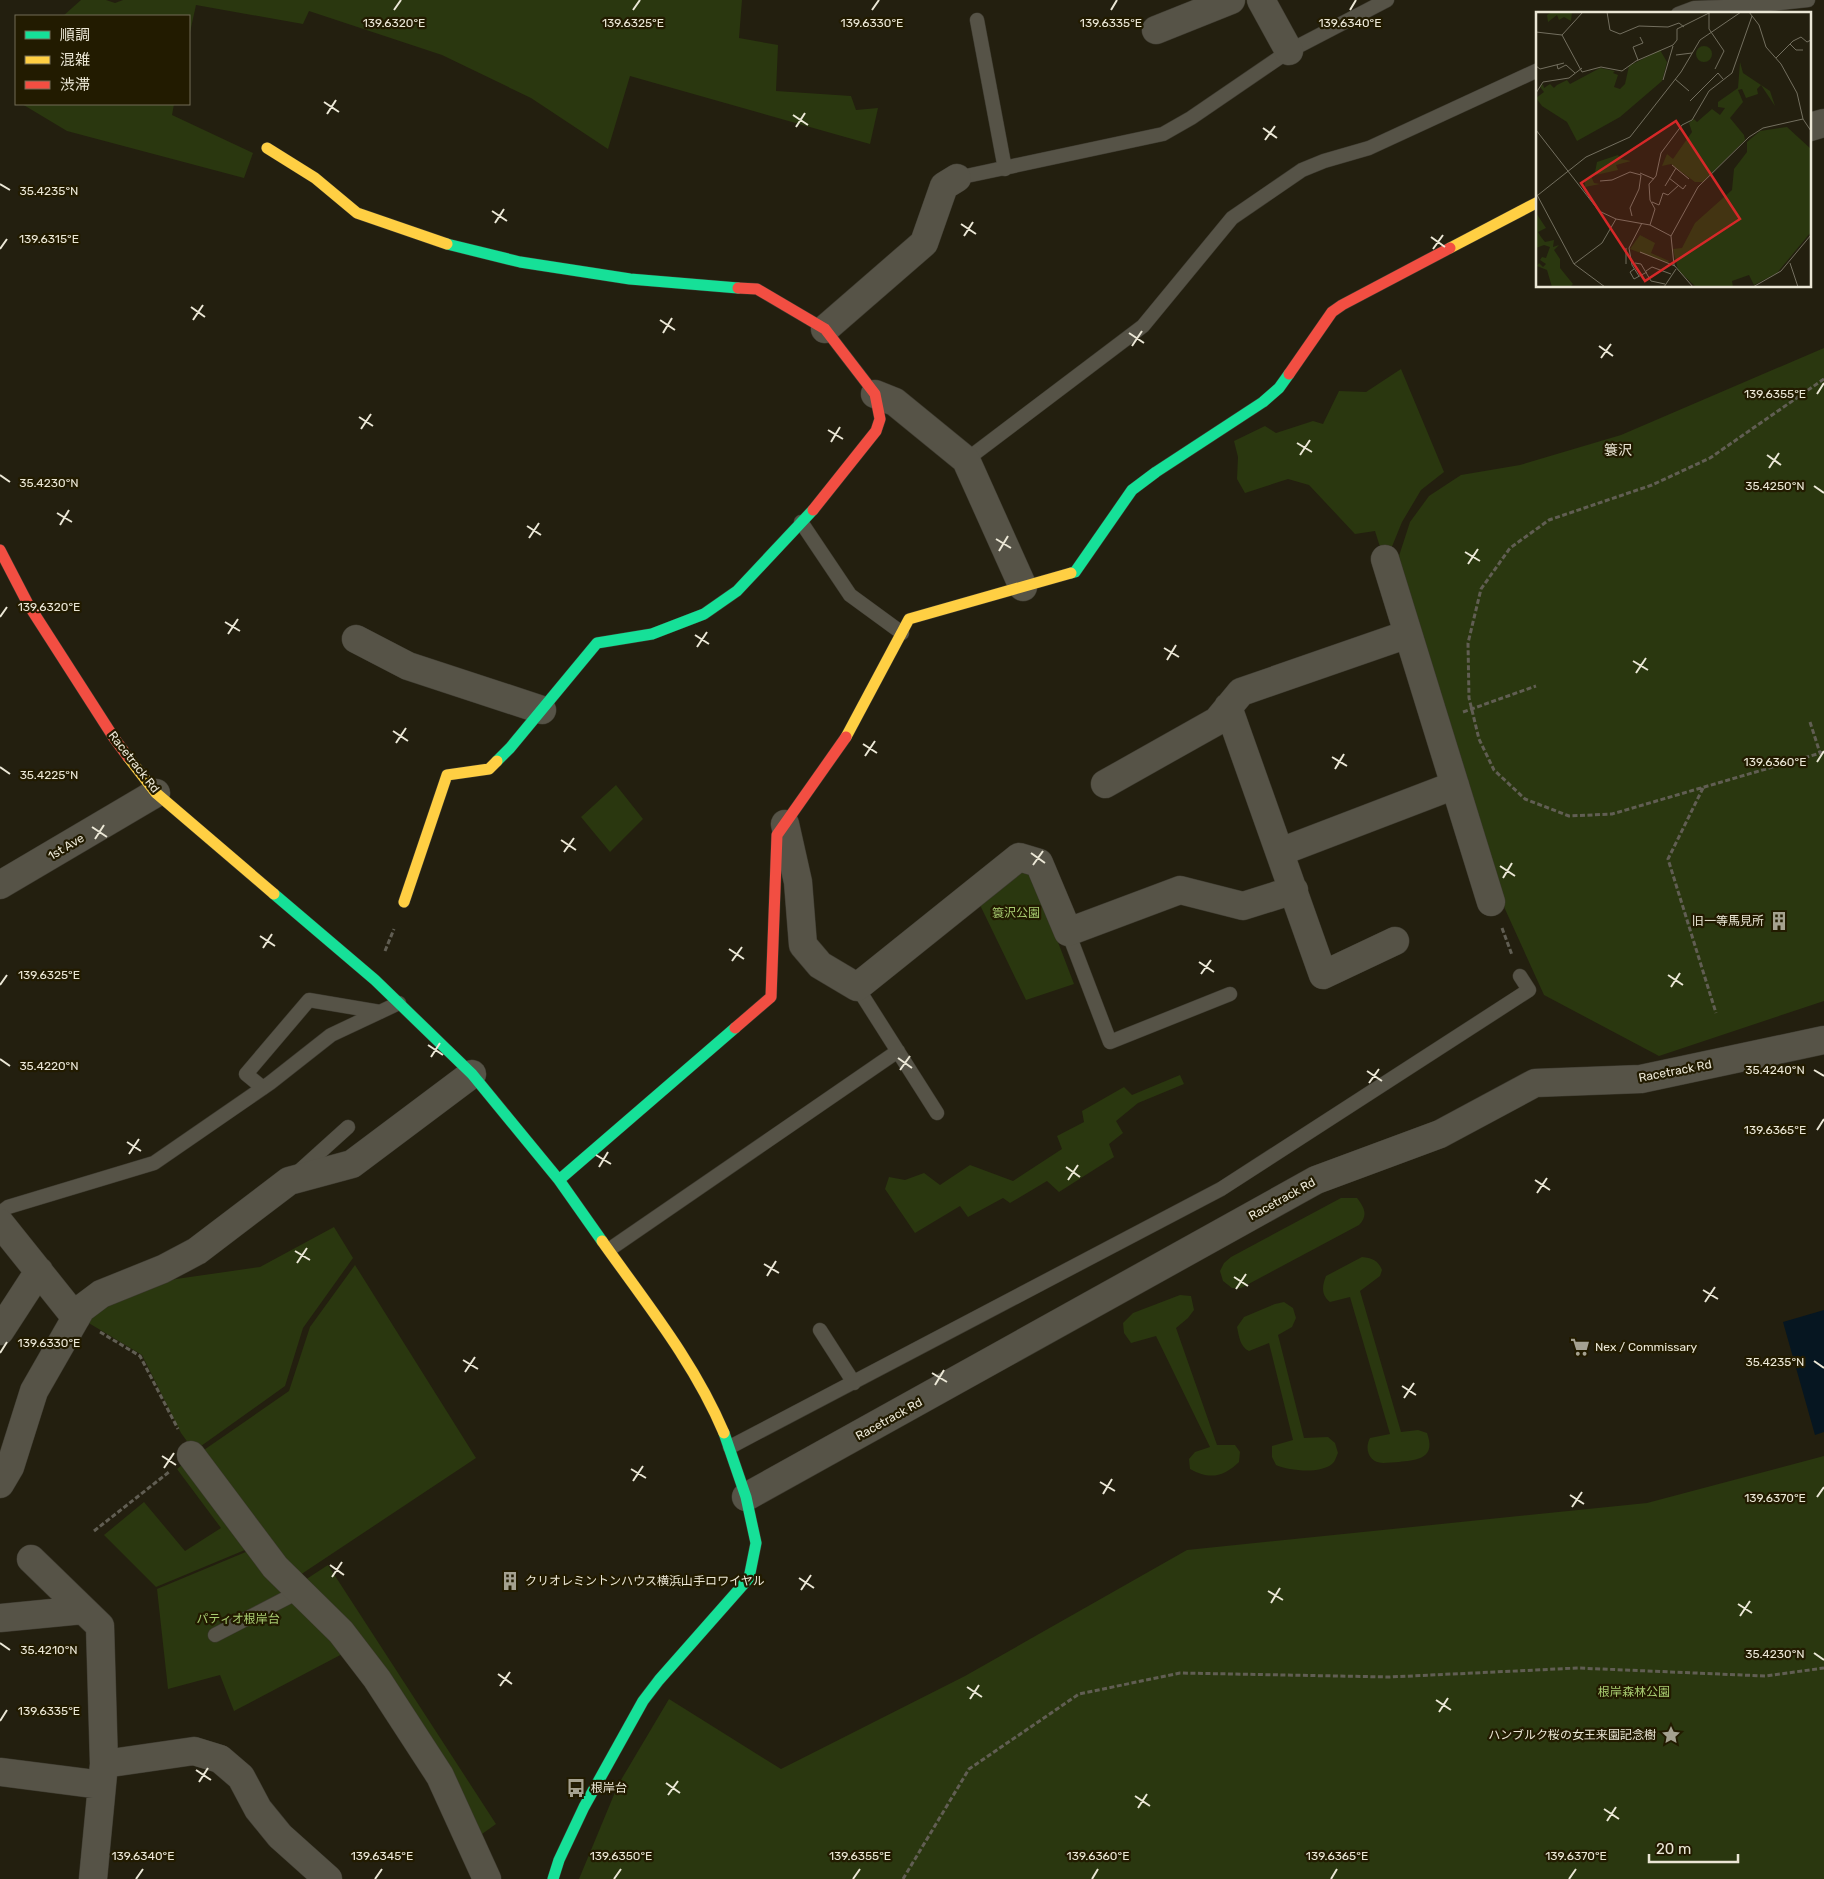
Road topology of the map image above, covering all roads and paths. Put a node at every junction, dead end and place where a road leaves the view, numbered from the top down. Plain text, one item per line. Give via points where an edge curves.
1 (1231, 0) edge
2 (1261, 0) edge
3 (1386, 0) edge
4 (1808, 0) edge
5 (1683, 12) edge
6 (978, 20) dead end
7 (1156, 30) dead end
8 (1289, 51) junction
9 (1536, 71) edge
10 (267, 148) dead end
11 (1005, 169) junction
12 (957, 178) joint
13 (1536, 203) edge
14 (825, 329) junction
15 (1824, 379) edge
16 (875, 394) junction
17 (966, 460) junction
18 (801, 522) junction
19 (0, 550) edge
20 (1384, 559) dead end
21 (1023, 587) junction
22 (902, 633) junction
23 (1408, 634) junction
24 (356, 640) dead end
25 (1536, 686) dead end
26 (1228, 707) junction
27 (1472, 709) junction
28 (542, 710) junction
29 (1435, 722) junction
30 (1810, 722) dead end
31 (1824, 752) edge
32 (1820, 753) junction
33 (1105, 784) dead end
34 (1455, 785) junction
35 (1704, 787) junction
36 (156, 793) junction
37 (785, 824) junction
38 (1280, 852) junction
39 (0, 885) edge
40 (1294, 890) junction
41 (404, 902) dead end
42 (1491, 902) joint
43 (1068, 932) junction
44 (1395, 942) dead end
45 (1520, 976) joint
46 (857, 987) junction
47 (1230, 994) dead end
48 (399, 1003) junction
49 (381, 1012) junction
50 (1716, 1013) dead end
51 (1824, 1040) edge
52 (898, 1051) junction
53 (472, 1074) junction
54 (263, 1088) junction
55 (936, 1113) dead end
56 (348, 1127) dead end
57 (559, 1180) junction
58 (289, 1181) junction
59 (0, 1213) edge
60 (0, 1223) edge
61 (610, 1249) junction
62 (39, 1270) junction
63 (76, 1318) junction
64 (820, 1330) dead end
65 (0, 1332) edge
66 (854, 1383) junction
67 (730, 1447) junction
68 (191, 1455) junction
69 (0, 1484) edge
70 (746, 1497) junction
71 (94, 1531) dead end
72 (31, 1559) dead end
73 (300, 1591) junction
74 (83, 1610) junction
75 (0, 1618) edge
76 (215, 1635) dead end
77 (1824, 1668) edge
78 (0, 1772) edge
79 (103, 1775) junction
80 (93, 1879) edge
81 (328, 1879) edge
82 (487, 1879) edge
83 (553, 1879) edge
84 (903, 1879) edge

1 - 7 street
2 - 8 street
3 - 8 lane
4 - 5 lane via 1694,8
6 - 11 lane
8 - 11 lane via 1162,134
9 - 17 lane via 1369,148 1302,170 1232,218 1143,326
10 - 14 street via 314,178 357,213 437,241 520,262 630,279 757,289
11 - 12 lane
12 - 14 street via 944,186 924,243
13 - 21 street via 1332,312 1279,388 1132,490 1075,572
14 - 16 street
15 - 27 path via 1710,458 1652,485 1549,520 1510,548 1481,589 1468,643
16 - 17 street via 895,402
16 - 18 street via 880,419 876,431
17 - 21 street
18 - 22 lane via 850,595
18 - 28 street via 737,591 704,614 652,634 597,643
19 - 36 street, Racetrack Rd via 28,604 114,738
20 - 23 street
21 - 22 street via 909,618
22 - 37 street via 844,741
23 - 26 street via 1241,692
23 - 29 street
24 - 28 street via 408,666
25 - 27 path
26 - 33 street via 1217,721
26 - 38 street
27 - 29 path
27 - 35 path via 1479,739 1494,770 1525,799 1570,816 1612,814
28 - 41 street via 489,769 447,775
29 - 34 street
30 - 32 path
31 - 32 path
32 - 35 path
34 - 38 street
34 - 42 street
35 - 50 path via 1668,859
36 - 39 street, 1st Ave
36 - 48 street, Racetrack Rd
37 - 46 street via 798,882 803,944 820,965
37 - 57 street via 777,835 771,997
38 - 40 street
40 - 43 street via 1243,906 1180,890
40 - 44 street via 1324,975
42 - 45 path
43 - 46 street via 1039,863 1019,857
43 - 47 lane via 1110,1042
45 - 66 lane via 1529,990 1221,1189
46 - 52 lane
48 - 49 lane
48 - 53 street, Racetrack Rd
49 - 54 lane via 330,1034
49 - 54 lane via 309,1000 246,1074
51 - 70 street, Racetrack Rd via 1641,1080 1535,1083 1440,1134 1316,1180
52 - 55 lane
52 - 61 lane
53 - 57 street, Racetrack Rd
53 - 58 street via 352,1164
54 - 59 lane via 154,1163 8,1207
56 - 58 lane
57 - 61 street, Racetrack Rd
58 - 63 street via 197,1251 163,1269 100,1294 81,1309
60 - 62 street
61 - 67 street, Racetrack Rd via 688,1360
62 - 63 street
62 - 65 street
63 - 68 path via 140,1356
63 - 69 street via 34,1391 10,1467
64 - 66 lane
66 - 67 lane
67 - 70 street, Racetrack Rd
68 - 71 path
68 - 73 street via 276,1567
70 - 83 street, Racetrack Rd via 756,1542 749,1578 643,1701 584,1807
72 - 74 street
73 - 76 lane
73 - 82 street via 341,1632 377,1679 440,1776
74 - 75 street
74 - 79 street via 100,1626
77 - 84 path via 1766,1676 1578,1668 1390,1677 1180,1673 1079,1694 969,1769
78 - 79 street
79 - 80 street
79 - 81 street via 194,1751 220,1759 241,1777 258,1809 280,1836

